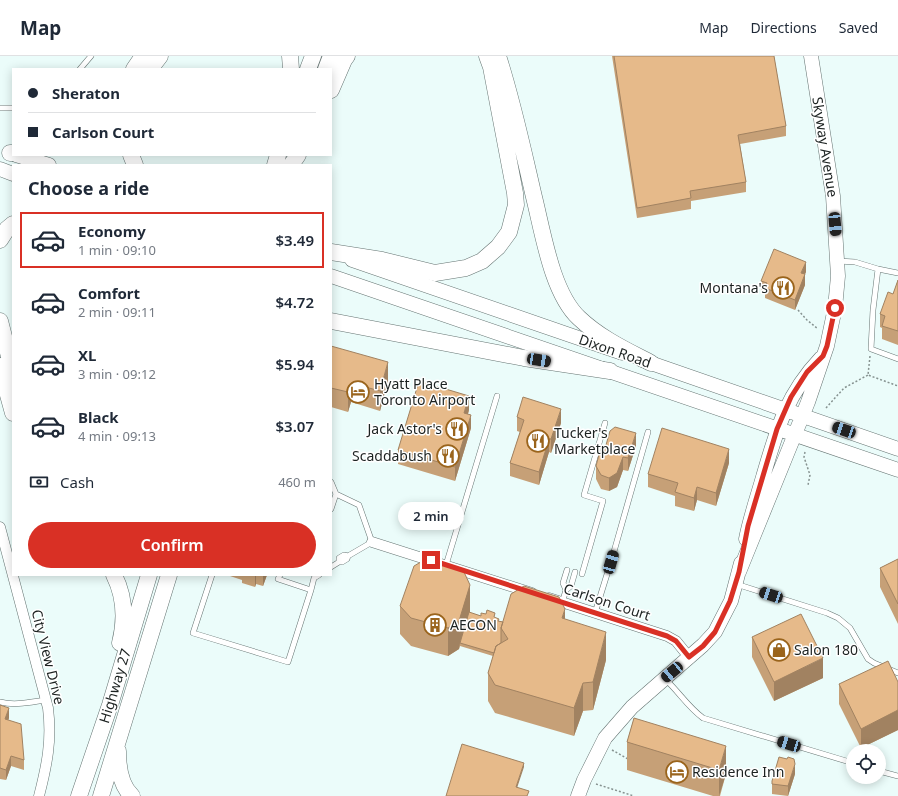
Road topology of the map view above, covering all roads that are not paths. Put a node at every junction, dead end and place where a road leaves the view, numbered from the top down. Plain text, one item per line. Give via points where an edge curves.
1 (92, 56) edge
2 (143, 56) edge
3 (160, 56) edge
4 (290, 56) edge
5 (313, 56) edge
6 (331, 56) edge
7 (347, 56) edge
8 (487, 56) edge
9 (498, 56) edge
10 (811, 56) edge
11 (81, 68) edge
12 (135, 68) edge
13 (151, 68) edge
14 (292, 68) edge
15 (308, 68) edge
16 (326, 68) edge
17 (332, 88) edge
18 (0, 108) edge
19 (12, 108) edge
20 (20, 156) edge
21 (297, 156) edge
22 (46, 164) edge
23 (291, 164) edge
24 (0, 169) edge
25 (12, 174) edge
26 (12, 225) edge
27 (0, 240) edge
28 (332, 252) edge
29 (332, 252) edge
30 (837, 261) junction
31 (878, 269) junction
32 (898, 273) edge
33 (332, 276) edge
34 (0, 321) edge
35 (332, 321) edge
36 (823, 356) junction
37 (898, 359) edge
38 (651, 363) junction
39 (0, 366) edge
40 (12, 368) edge
41 (610, 371) junction
42 (497, 396) dead end
43 (12, 410) edge
44 (785, 410) junction
45 (803, 416) junction
46 (605, 423) dead end
47 (777, 429) junction
48 (648, 432) dead end
49 (795, 434) junction
50 (898, 449) edge
51 (898, 470) edge
52 (334, 495) edge
53 (0, 527) edge
54 (372, 542) junction
55 (446, 565) junction
56 (332, 566) edge
57 (567, 570) dead end
58 (12, 572) edge
59 (575, 572) dead end
60 (582, 574) dead end
61 (13, 576) edge
62 (114, 576) edge
63 (149, 576) edge
64 (169, 576) edge
65 (212, 576) edge
66 (280, 576) edge
67 (317, 576) edge
68 (737, 578) junction
69 (311, 590) junction
70 (566, 590) junction
71 (562, 603) junction
72 (595, 613) junction
73 (689, 657) junction
74 (898, 672) edge
75 (665, 679) junction
76 (46, 700) junction
77 (0, 702) edge
78 (110, 705) junction
79 (118, 742) junction
80 (846, 761) edge
81 (886, 773) edge
82 (898, 776) edge
83 (39, 796) edge
84 (79, 796) edge
85 (100, 796) edge
86 (132, 796) edge
87 (578, 796) edge

1 - 11 lane
2 - 12 main road
3 - 13 main road
4 - 14 main road
5 - 15 main road
6 - 16 main road
7 - 17 main road
8 - 28 main road via 516,205 509,232 498,247 482,261 466,268 435,273 382,260
9 - 38 main road via 558,287 578,318 595,332
10 - 30 main road, Skyway Avenue via 833,196
18 - 19 lane
20 - 22 main road
21 - 23 main road
24 - 25 main road
26 - 27 main road
29 - 38 main road, Dixon Road
30 - 31 lane via 855,262
30 - 36 main road, Skyway Avenue via 835,308
31 - 32 lane
31 - 37 lane via 871,349
33 - 41 main road, Dixon Road
34 - 40 main road
35 - 41 main road via 524,358
36 - 44 main road, Skyway Avenue via 807,372
36 - 45 main road, Skyway Avenue
38 - 44 main road, Dixon Road
39 - 43 main road
41 - 47 main road, Dixon Road
42 - 55 lane
44 - 45 main road, Dixon Road
44 - 47 main road, Skyway Avenue
45 - 49 main road, Skyway Avenue
45 - 50 main road, Dixon Road
46 - 60 lane via 584,495 603,501
47 - 49 main road, Dixon Road
47 - 68 main road, Skyway Avenue via 748,526
48 - 72 lane
49 - 51 main road, Dixon Road
49 - 68 main road, Skyway Avenue
52 - 54 lane via 359,505
53 - 58 street, City View Drive
54 - 55 street, Carlson Court
54 - 56 lane
55 - 71 street, Carlson Court
57 - 70 lane via 563,583
59 - 70 lane via 571,586
61 - 76 street, City View Drive
62 - 78 main road via 120,588 124,610
63 - 78 main road, Highway 27
64 - 79 main road, Highway 27
65 - 69 lane via 194,633 288,662
66 - 69 lane via 278,579
67 - 69 lane via 314,578
68 - 73 main road via 730,601 715,632
68 - 74 lane via 838,618 850,628 868,659 874,664
70 - 71 lane
71 - 72 street, Carlson Court
72 - 73 street, Carlson Court via 667,636 676,641
73 - 75 main road
75 - 80 lane via 692,710 703,718
75 - 87 main road via 632,707 606,738
76 - 77 lane via 13,704
76 - 83 street, City View Drive via 50,740
78 - 84 main road, Highway 27
79 - 85 main road, Highway 27
79 - 86 main road via 118,765 124,784
81 - 82 lane

